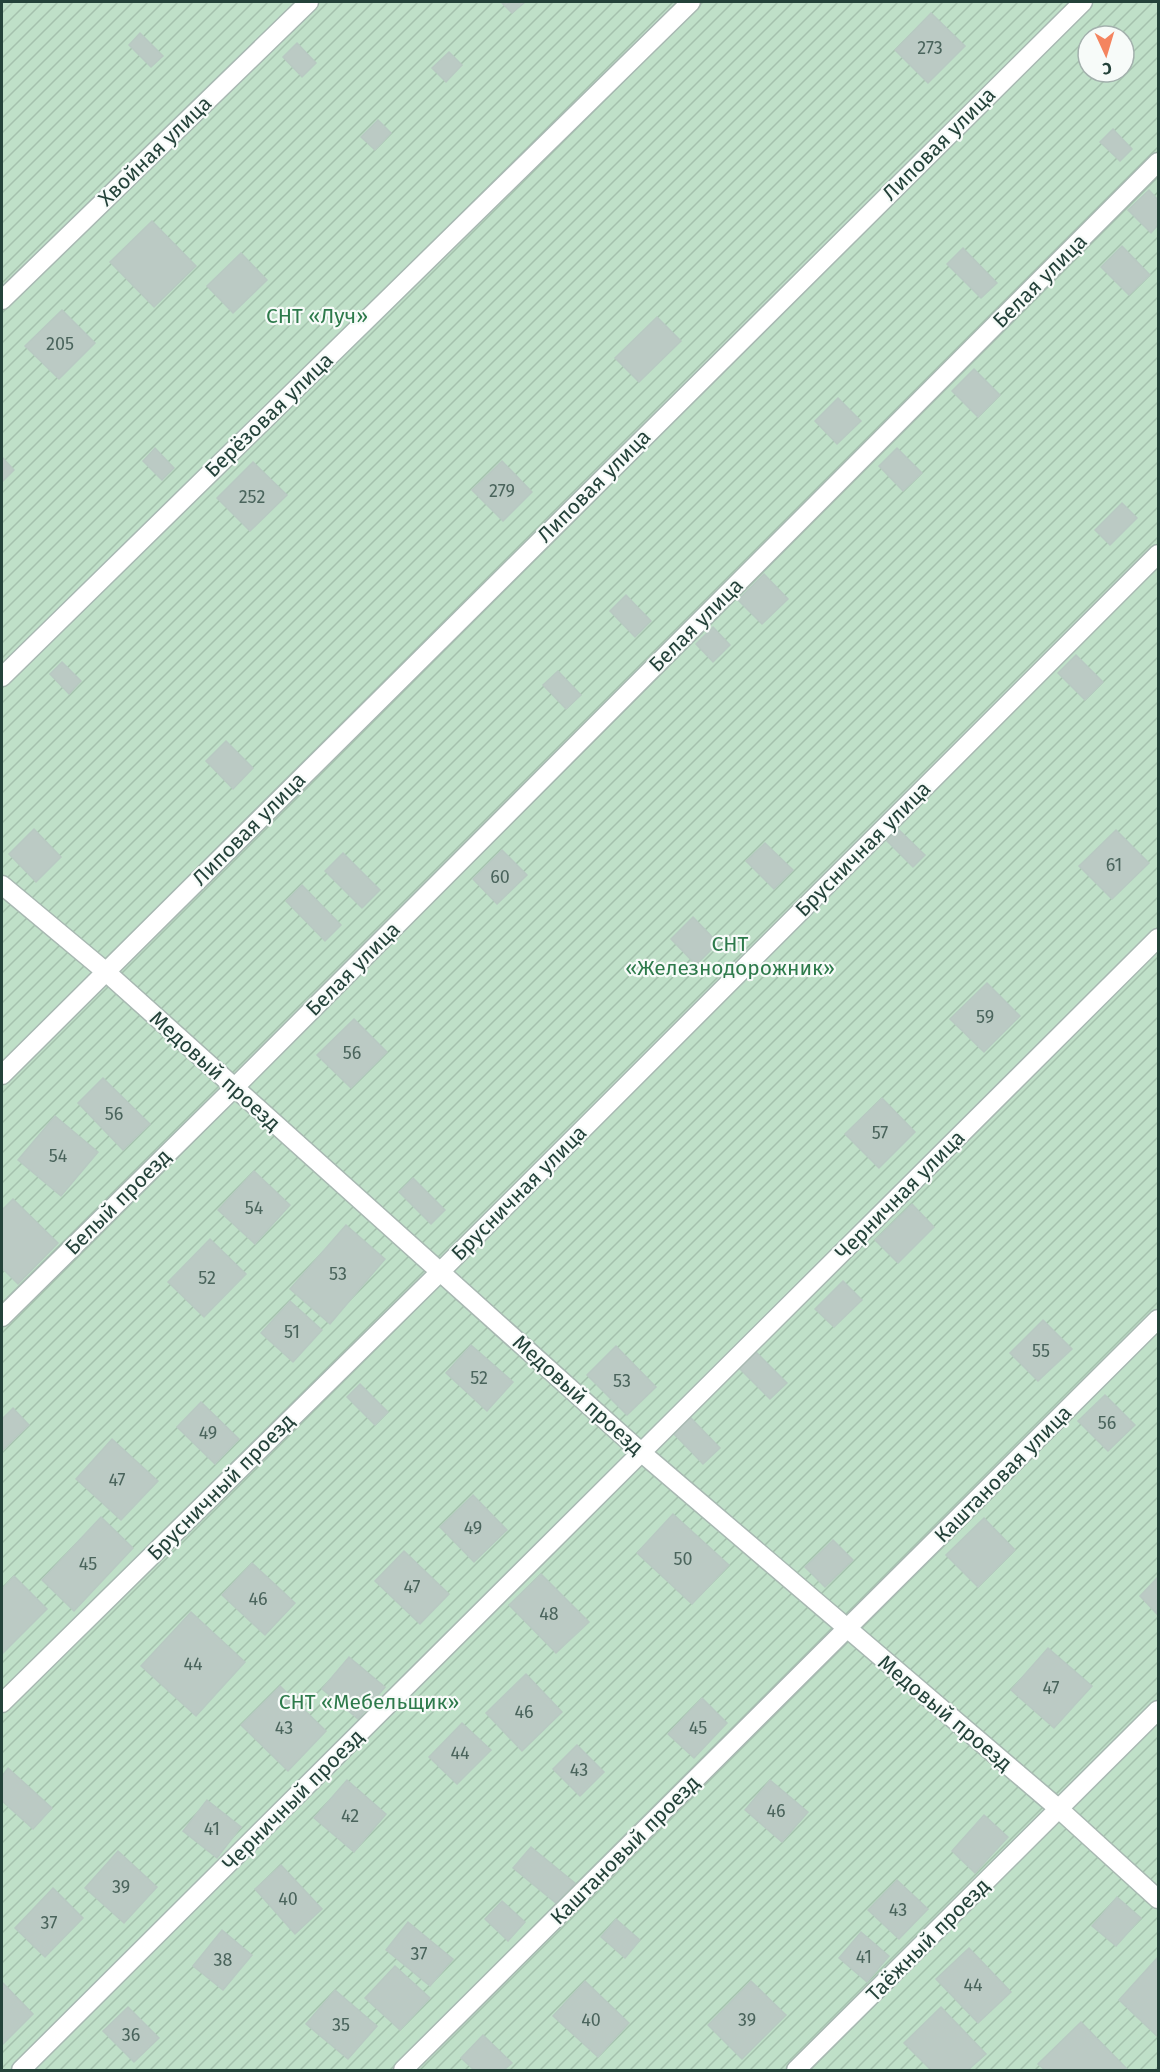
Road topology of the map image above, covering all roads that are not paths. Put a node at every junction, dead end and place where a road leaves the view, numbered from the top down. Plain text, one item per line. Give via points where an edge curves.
1 (309, 2) edge
2 (691, 2) edge
3 (1083, 2) edge
4 (1158, 162) edge
5 (2, 300) edge
6 (1158, 554) edge
7 (2, 677) edge
8 (2, 885) edge
9 (1158, 938) edge
10 (105, 971) junction
11 (2, 1075) edge
12 (234, 1088) junction
13 (440, 1272) junction
14 (2, 1317) edge
15 (1158, 1319) edge
16 (642, 1453) junction
17 (847, 1629) junction
18 (2, 1703) edge
19 (1158, 1710) edge
20 (1059, 1809) junction
21 (1158, 1899) edge
22 (21, 2070) edge
23 (403, 2070) edge
24 (796, 2070) edge

1 - 5 street, Хвойная улица
2 - 7 street, Берёзовая улица
3 - 10 street, Липовая улица
4 - 12 street, Белая улица
6 - 13 street, Брусничная улица
8 - 10 street, Медовый проезд
9 - 16 street, Черничная улица
10 - 11 street, Липовая улица
10 - 12 street, Медовый проезд
12 - 13 street, Медовый проезд
12 - 14 street, Белый проезд
13 - 16 street, Медовый проезд
13 - 18 street, Брусничный проезд
15 - 17 street, Каштановая улица
16 - 17 street, Медовый проезд
16 - 22 street, Черничный проезд
17 - 20 street, Медовый проезд
17 - 23 street, Каштановый проезд
19 - 20 street, Таёжный проезд
20 - 21 street, Медовый проезд
20 - 24 street, Таёжный проезд

